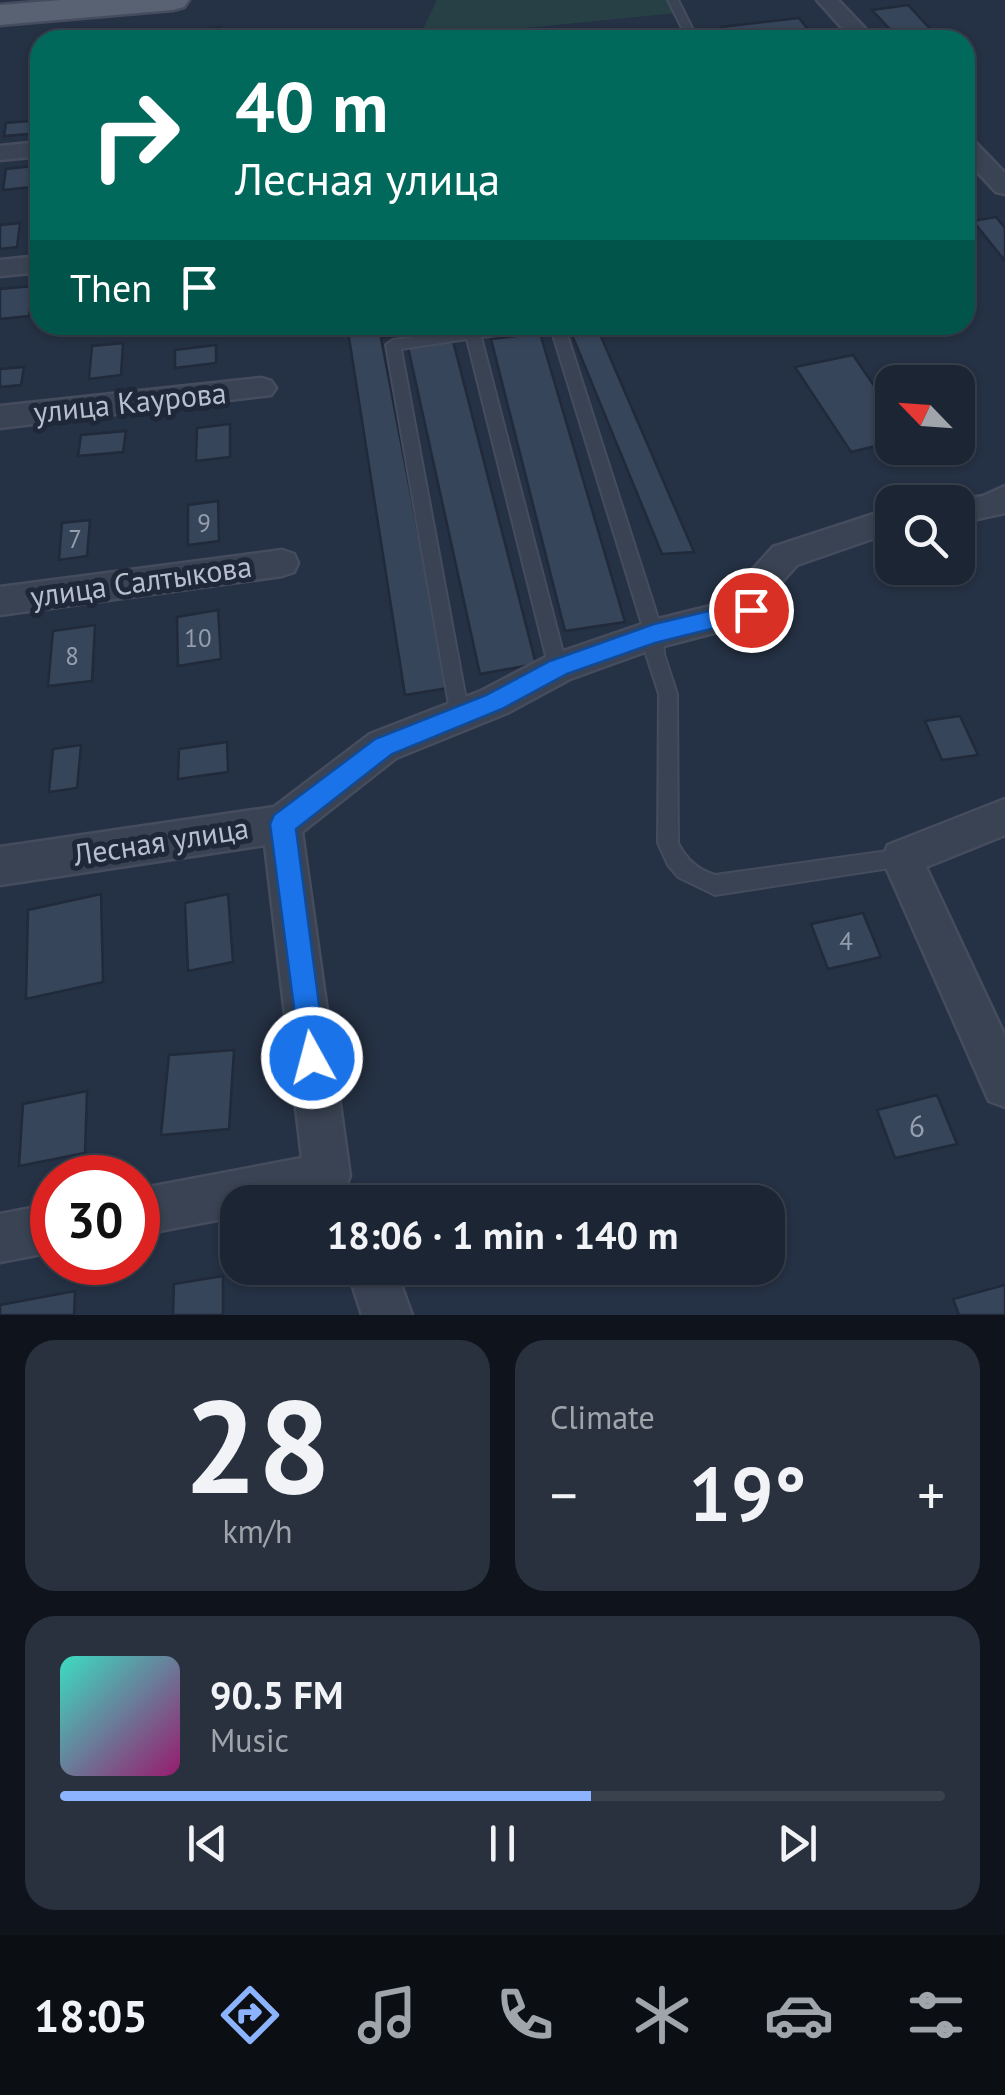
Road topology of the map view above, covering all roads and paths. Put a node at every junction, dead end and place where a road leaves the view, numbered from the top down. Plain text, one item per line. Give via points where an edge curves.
1 (173, 0) edge
2 (674, 0) edge
3 (827, 0) edge
4 (0, 15) edge
5 (688, 30) edge
6 (856, 30) edge
7 (30, 150) edge
8 (0, 153) edge
9 (975, 156) edge
10 (1005, 187) edge
11 (30, 265) edge
12 (0, 268) edge
13 (465, 335) edge
14 (473, 335) edge
15 (560, 335) edge
16 (261, 388) dead end
17 (0, 417) edge
18 (1005, 498) edge
19 (975, 509) edge
20 (875, 526) edge
21 (282, 564) dead end
22 (0, 601) edge
23 (654, 634) junction
24 (558, 668) junction
25 (460, 716) junction
26 (1005, 817) edge
27 (282, 824) junction
28 (902, 858) junction
29 (0, 866) edge
30 (1005, 1085) edge
31 (333, 1185) edge
32 (220, 1202) edge
33 (160, 1209) edge
34 (30, 1232) edge
35 (0, 1238) edge
36 (377, 1285) edge
37 (387, 1315) edge

1 - 4 main road
2 - 5 lane
3 - 6 street
7 - 8 street
9 - 10 street
11 - 12 street
13 - 25 lane via 393,344
14 - 24 lane
15 - 23 lane
16 - 17 street, улица Каурова
18 - 19 street
20 - 23 street, Лесная улица via 785,556 765,578 751,610
21 - 22 street, улица Салтыкова
23 - 24 street, Лесная улица
23 - 28 lane via 668,694 668,843 680,866 710,884 731,884
24 - 25 street, Лесная улица
25 - 27 street, Лесная улица via 383,746
26 - 28 street
27 - 29 street, Лесная улица
27 - 31 street
28 - 30 street
32 - 33 street
34 - 35 street
36 - 37 street

